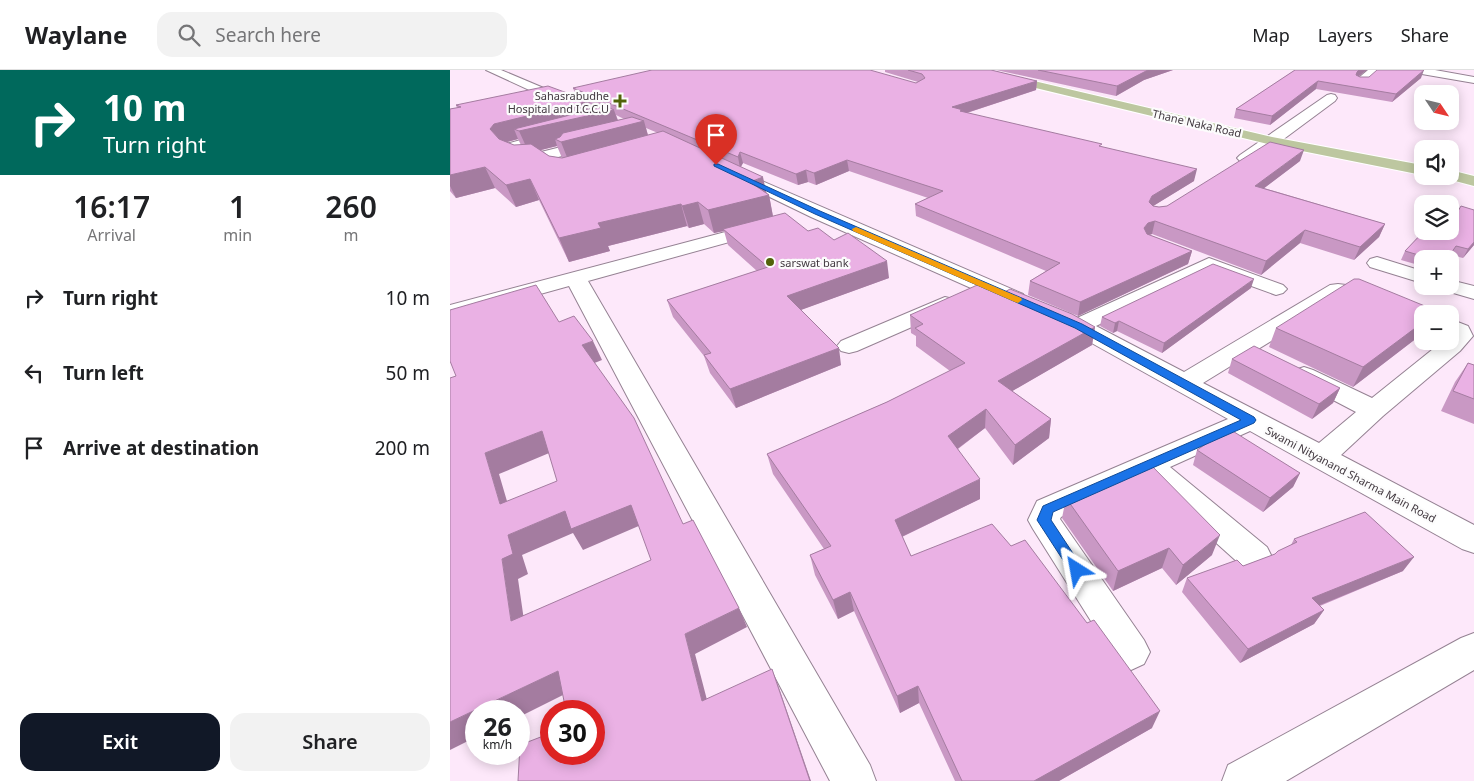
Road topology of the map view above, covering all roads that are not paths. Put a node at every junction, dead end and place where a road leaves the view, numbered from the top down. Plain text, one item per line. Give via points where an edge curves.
1 (492, 70) edge
2 (973, 70) edge
3 (1375, 70) edge
4 (1416, 70) edge
5 (1474, 80) edge
6 (1361, 81) edge
7 (1331, 98) edge
8 (590, 111) edge
9 (504, 134) edge
10 (1272, 141) junction
11 (718, 166) edge
12 (1231, 167) edge
13 (559, 168) edge
14 (1414, 168) edge
15 (1459, 177) edge
16 (1474, 181) edge
17 (817, 212) junction
18 (1181, 253) edge
19 (1377, 263) dead end
20 (1209, 264) junction
21 (1414, 275) edge
22 (575, 277) junction
23 (985, 286) junction
24 (1276, 289) dead end
25 (1459, 289) edge
26 (1362, 292) edge
27 (1474, 293) edge
28 (450, 312) edge
29 (1463, 318) edge
30 (1078, 326) junction
31 (848, 346) dead end
32 (1244, 346) junction
33 (1183, 384) junction
34 (1374, 410) junction
35 (1250, 420) junction
36 (1321, 457) junction
37 (1148, 465) junction
38 (1474, 540) edge
39 (1255, 557) dead end
40 (1474, 650) edge
41 (1132, 652) dead end
42 (854, 781) edge
43 (1244, 781) edge

1 - 8 street
2 - 10 main road, Thane Naka Road
3 - 6 street
4 - 5 street
7 - 10 street
9 - 13 street via 529,132 536,136 570,130 508,148 522,160 612,140 547,161
10 - 12 street
10 - 14 main road, Thane Naka Road
11 - 17 street, Swami Nityanand Sharma Main Road
15 - 16 main road
17 - 22 street
17 - 23 street, Swami Nityanand Sharma Main Road
18 - 20 street
19 - 21 street
20 - 24 street
20 - 30 street
22 - 28 street
22 - 42 street
23 - 30 street, Swami Nityanand Sharma Main Road
23 - 31 street
25 - 27 street
26 - 32 street via 1339,289
29 - 34 street via 1458,340
30 - 33 street, Swami Nityanand Sharma Main Road
32 - 33 street
32 - 34 street
33 - 35 street, Swami Nityanand Sharma Main Road
34 - 36 street
35 - 36 street, Swami Nityanand Sharma Main Road
35 - 37 street
36 - 38 street, Swami Nityanand Sharma Main Road
37 - 39 street
37 - 41 street via 1048,509 1044,520
40 - 43 street

